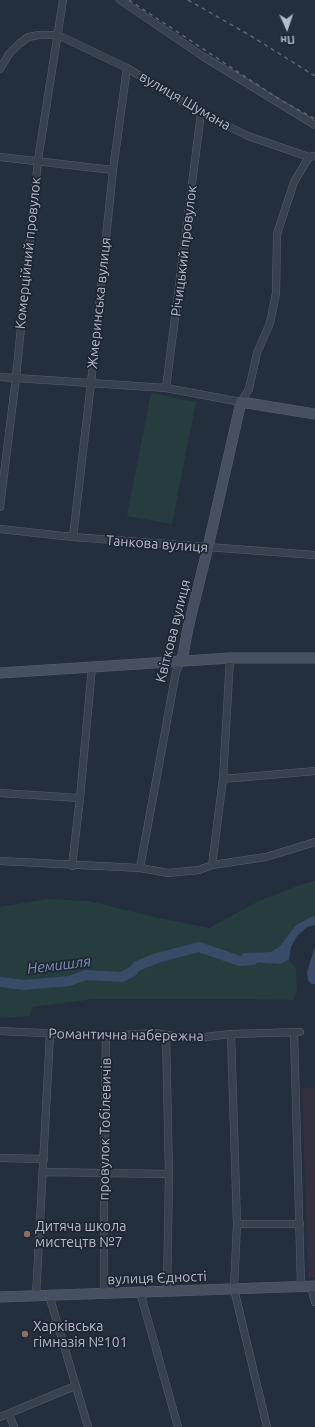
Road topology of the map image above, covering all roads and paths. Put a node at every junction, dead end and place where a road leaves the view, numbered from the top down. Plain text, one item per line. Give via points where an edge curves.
1 (63, 0) edge
2 (120, 0) edge
3 (58, 35) junction
4 (127, 68) junction
5 (0, 69) edge
6 (201, 113) junction
7 (315, 125) edge
8 (0, 157) edge
9 (312, 157) edge
10 (38, 160) junction
11 (113, 170) junction
12 (0, 377) edge
13 (16, 377) junction
14 (91, 383) junction
15 (166, 388) junction
16 (241, 402) junction
17 (315, 414) edge
18 (0, 507) edge
19 (0, 529) edge
20 (73, 537) junction
21 (208, 547) junction
22 (315, 555) edge
23 (230, 658) junction
24 (315, 658) edge
25 (180, 662) junction
26 (92, 667) junction
27 (0, 673) edge
28 (315, 771) edge
29 (222, 779) junction
30 (0, 793) edge
31 (80, 798) junction
32 (315, 842) edge
33 (0, 861) edge
34 (212, 865) junction
35 (72, 866) junction
36 (140, 868) junction
37 (0, 1031) edge
38 (50, 1034) junction
39 (231, 1034) junction
40 (166, 1035) junction
41 (106, 1036) junction
42 (0, 1158) edge
43 (44, 1159) junction
44 (43, 1172) junction
45 (104, 1173) junction
46 (170, 1174) junction
47 (237, 1224) junction
48 (300, 1224) junction
49 (309, 1286) edge
50 (234, 1289) junction
51 (168, 1291) junction
52 (140, 1292) junction
53 (104, 1293) junction
54 (49, 1295) junction
55 (36, 1296) junction
56 (0, 1297) edge
57 (315, 1302) edge
58 (75, 1386) junction
59 (9, 1414) junction
60 (0, 1417) edge
61 (14, 1427) edge
62 (88, 1427) edge
63 (178, 1427) edge
64 (267, 1427) edge

1 - 3 street, Комерційний провулок
2 - 7 street via 204,57
3 - 4 street, вулиця Шумана
3 - 5 street via 28,37 9,54
3 - 10 street, Комерційний провулок
4 - 6 street, вулиця Шумана
4 - 11 street, Жмеринська вулиця
6 - 9 street, вулиця Шумана via 248,136
6 - 15 street, Річицький провулок
8 - 10 street
9 - 16 street via 294,182 276,234 276,293 270,323 257,353 249,389
10 - 11 street
10 - 13 street, Комерційний провулок
11 - 14 street, Жмеринська вулиця
12 - 13 street
13 - 14 street
13 - 18 street, Комерційний провулок
14 - 15 street
14 - 20 street, Жмеринська вулиця
15 - 16 street
16 - 17 street
16 - 21 street, Квіткова вулиця
19 - 20 street, Танкова вулиця
20 - 21 street, Танкова вулиця
21 - 22 street, Танкова вулиця
21 - 25 street, Квіткова вулиця
23 - 24 street
23 - 25 street
23 - 29 street
25 - 26 street
25 - 36 street, Квіткова вулиця via 176,672
26 - 27 street
26 - 31 street
28 - 29 street
29 - 34 street
30 - 31 street
31 - 35 street
32 - 34 street via 266,857
33 - 35 street
34 - 36 street via 199,870 168,873
35 - 36 street
37 - 38 street, Романтична набережна
38 - 41 street, Романтична набережна
38 - 43 street
39 - 40 street, Романтична набережна via 196,1038
39 - 47 street
39 - 48 street, Романтична набережна via 297,1032
40 - 41 street, Романтична набережна via 155,1033
40 - 46 street
41 - 45 street, провулок Тобілевичів
42 - 43 street
43 - 44 street
44 - 45 street
44 - 55 street
45 - 46 street
45 - 53 street, провулок Тобілевичів
46 - 51 street
47 - 48 street
47 - 50 street
48 - 49 street
49 - 50 street, вулиця Єдності
49 - 57 street
50 - 51 street, вулиця Єдності
50 - 64 street
51 - 52 street, вулиця Єдності
52 - 53 street, вулиця Єдності
52 - 63 street
53 - 54 street, вулиця Єдності
54 - 55 street, вулиця Єдності
54 - 58 street
55 - 56 street, вулиця Єдності
58 - 59 street
58 - 62 street
59 - 60 street
59 - 61 street

